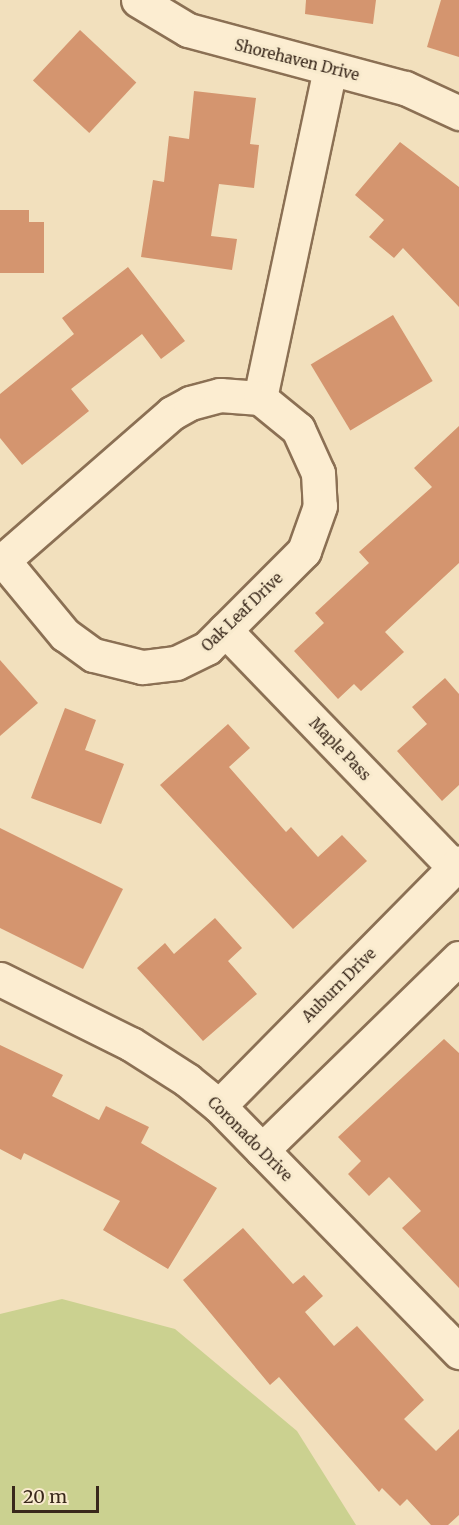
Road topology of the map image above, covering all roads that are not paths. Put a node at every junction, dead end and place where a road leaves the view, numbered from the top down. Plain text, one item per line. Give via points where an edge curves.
1 (138, 0) edge
2 (330, 69) junction
3 (459, 113) edge
4 (260, 398) junction
5 (2, 562) edge
6 (225, 630) junction
7 (457, 866) edge
8 (459, 958) edge
9 (0, 979) edge
10 (219, 1106) junction
11 (262, 1150) junction
12 (459, 1352) edge

1 - 2 street, Shorehaven Drive via 188,30
2 - 3 street, Shorehaven Drive via 405,88
2 - 4 street
4 - 5 street, Oak Leaf Drive via 220,395 190,403 172,413
4 - 6 street, Oak Leaf Drive via 287,417 307,442 318,473 320,506 304,551
5 - 6 street, Oak Leaf Drive via 65,635 109,662 142,668 176,663 207,648
6 - 7 street, Maple Pass
7 - 10 street, Auburn Drive
8 - 11 street
9 - 10 street, Coronado Drive via 131,1044
10 - 11 street, Coronado Drive
11 - 12 street, Coronado Drive

